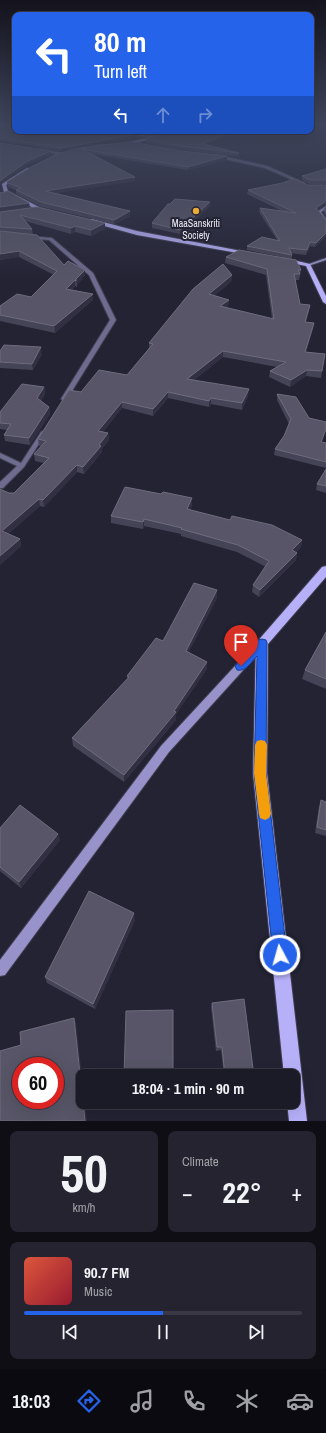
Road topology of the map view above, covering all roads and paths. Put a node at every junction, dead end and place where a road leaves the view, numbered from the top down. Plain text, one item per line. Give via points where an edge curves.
1 (16, 176) edge
2 (287, 176) edge
3 (308, 186) edge
4 (326, 206) edge
5 (39, 209) junction
6 (31, 210) edge
7 (53, 212) edge
8 (88, 220) edge
9 (326, 222) edge
10 (21, 236) edge
11 (253, 254) edge
12 (277, 259) edge
13 (326, 259) edge
14 (308, 264) junction
15 (326, 302) edge
16 (62, 402) edge
17 (46, 428) edge
18 (0, 455) edge
19 (22, 466) junction
20 (0, 486) edge
21 (326, 570) edge
22 (262, 643) junction
23 (0, 970) edge
24 (292, 1069) edge
25 (297, 1109) edge
26 (298, 1121) edge

1 - 5 main road via 4,185 6,192
2 - 3 street
4 - 9 street via 319,212
5 - 6 street
5 - 7 main road
8 - 11 main road via 137,233
10 - 16 street via 50,239 91,274 113,320
12 - 14 main road
13 - 14 street
14 - 15 main road
17 - 19 street
18 - 19 street
19 - 20 street
21 - 22 main road
22 - 23 street via 165,748
22 - 24 main road via 260,773
25 - 26 main road

